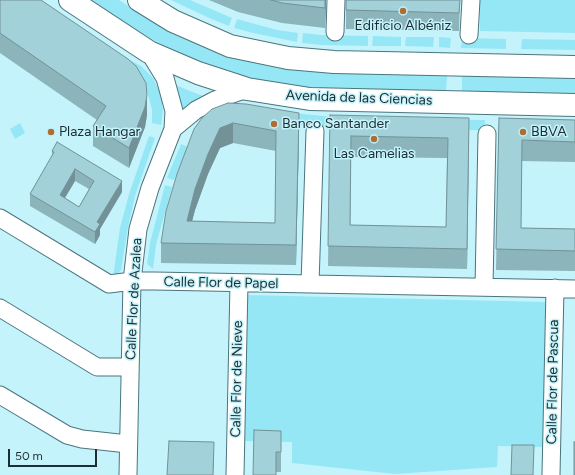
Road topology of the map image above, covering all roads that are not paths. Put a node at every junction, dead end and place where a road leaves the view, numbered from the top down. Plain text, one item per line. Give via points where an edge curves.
1 (70, 0) edge
2 (139, 0) edge
3 (336, 0) edge
4 (471, 0) edge
5 (335, 32) dead end
6 (469, 35) dead end
7 (149, 52) junction
8 (575, 67) edge
9 (247, 89) junction
10 (575, 105) edge
11 (173, 129) junction
12 (315, 131) dead end
13 (487, 134) dead end
14 (0, 218) edge
15 (132, 281) junction
16 (239, 283) junction
17 (310, 284) junction
18 (484, 287) junction
19 (555, 288) junction
20 (575, 289) edge
21 (0, 308) edge
22 (130, 367) junction
23 (0, 395) edge
24 (128, 444) junction
25 (128, 475) edge
26 (235, 475) edge
27 (551, 475) edge

1 - 7 main road, Avenida de las Ciencias
2 - 8 main road via 173,21 230,46 288,58 334,62
3 - 5 street
4 - 6 street
7 - 9 main road, Avenida de las Ciencias via 198,73
7 - 11 street via 165,78 174,110
9 - 10 main road, Avenida de las Ciencias via 310,99
9 - 11 street via 215,100 196,110
11 - 15 street, Calle Flor de Azalea via 150,188 138,229
12 - 17 street
13 - 18 street
14 - 15 street, Calle Flor de Papel via 109,284
15 - 16 street, Calle Flor de Papel
15 - 22 street, Calle Flor de Azalea
16 - 17 street, Calle Flor de Papel
16 - 26 street, Calle Flor de Nieve
17 - 18 street, Calle Flor de Papel
18 - 19 street, Calle Flor de Papel
19 - 20 street, Calle Flor de Papel
19 - 27 street, Calle Flor de Pascua
21 - 22 street via 97,366
22 - 24 street, Calle Flor de Azalea
23 - 24 street via 67,435
24 - 25 street, Calle Flor de Azalea

